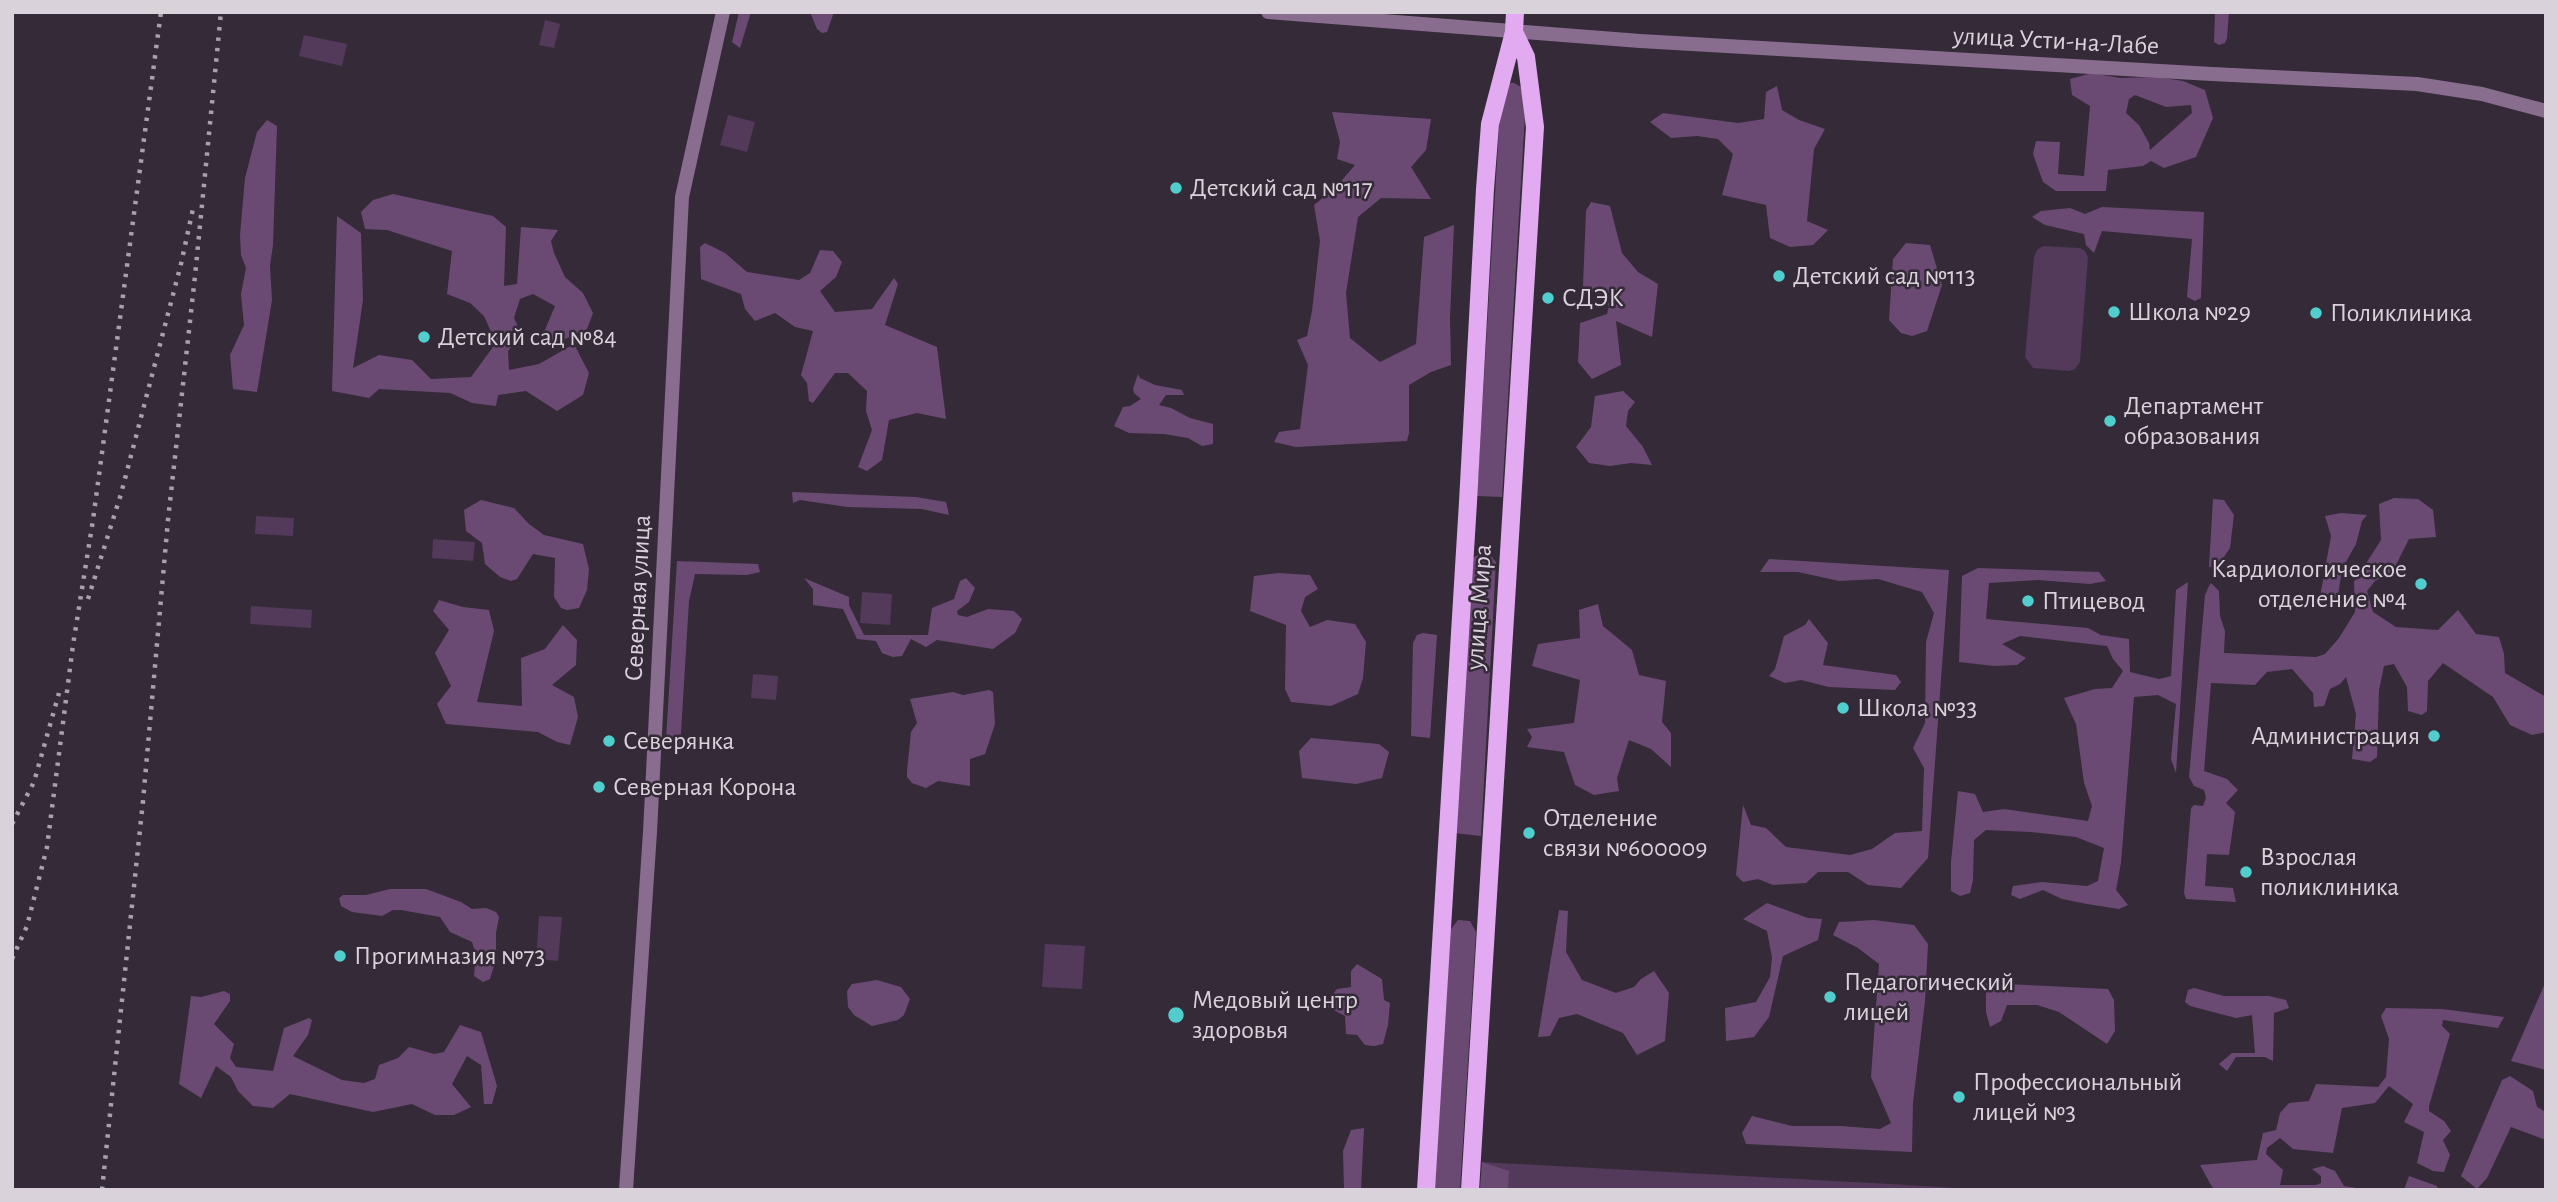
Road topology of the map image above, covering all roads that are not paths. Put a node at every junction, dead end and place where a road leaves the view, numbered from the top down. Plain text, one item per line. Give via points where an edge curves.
1 (723, 12) edge
2 (1268, 12) edge
3 (1515, 12) edge
4 (1514, 32) junction
5 (2546, 111) edge
6 (626, 1190) edge
7 (1426, 1190) edge
8 (1470, 1190) edge

1 - 6 street, Северная улица via 682,197 650,832
2 - 4 street, улица Усти-на-Лабе
3 - 4 main road, улица Мира
4 - 5 street, улица Усти-на-Лабе via 2417,84 2482,94
4 - 7 main road, улица Мира via 1490,124 1485,189
4 - 8 main road, улица Мира via 1526,57 1535,127

